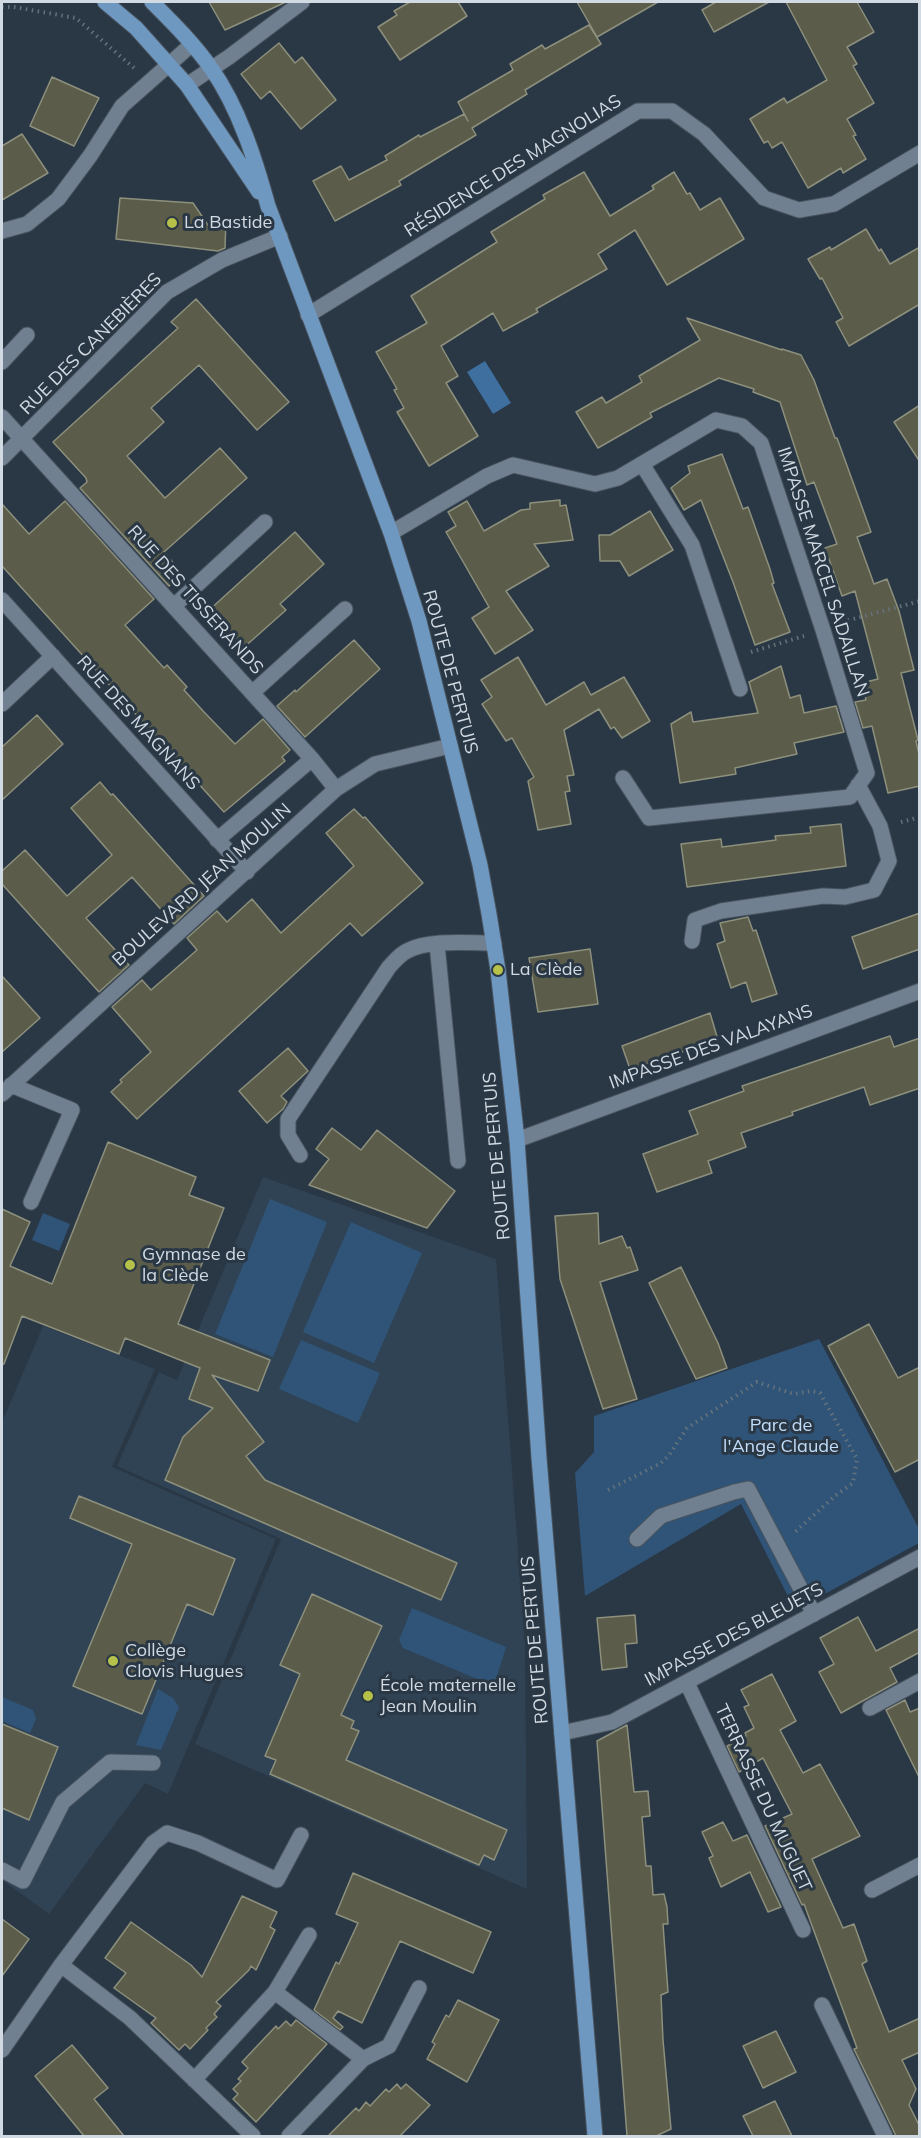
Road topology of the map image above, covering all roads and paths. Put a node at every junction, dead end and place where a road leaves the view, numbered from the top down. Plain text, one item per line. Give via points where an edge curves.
1 (105, 2) edge
2 (152, 2) edge
3 (302, 2) edge
4 (2, 8) edge
5 (191, 45) junction
6 (169, 64) junction
7 (212, 69) junction
8 (150, 81) junction
9 (187, 85) junction
10 (920, 153) edge
11 (268, 206) junction
12 (2, 231) edge
13 (280, 236) junction
14 (308, 315) junction
15 (27, 335) dead end
16 (2, 362) edge
17 (2, 417) edge
18 (23, 439) junction
19 (2, 458) edge
20 (642, 464) junction
21 (265, 522) dead end
22 (391, 533) junction
23 (2, 600) edge
24 (174, 606) junction
25 (345, 609) dead end
26 (52, 656) junction
27 (740, 689) dead end
28 (252, 693) junction
29 (2, 704) edge
30 (450, 746) junction
31 (312, 759) junction
32 (623, 778) dead end
33 (858, 785) junction
34 (336, 789) junction
35 (217, 840) junction
36 (247, 872) junction
37 (692, 941) dead end
38 (494, 943) junction
39 (437, 944) junction
40 (920, 991) edge
41 (6, 1090) edge
42 (517, 1140) junction
43 (300, 1155) dead end
44 (458, 1161) dead end
45 (31, 1202) dead end
46 (608, 1490) dead end
47 (637, 1539) dead end
48 (779, 1547) junction
49 (920, 1557) edge
50 (814, 1614) junction
51 (920, 1681) edge
52 (687, 1683) junction
53 (870, 1708) dead end
54 (562, 1734) junction
55 (153, 1763) dead end
56 (301, 1835) dead end
57 (920, 1865) edge
58 (2, 1870) edge
59 (872, 1890) dead end
60 (803, 1930) dead end
61 (309, 1935) dead end
62 (61, 1965) junction
63 (419, 1988) dead end
64 (275, 1992) junction
65 (822, 2005) dead end
66 (2, 2050) edge
67 (363, 2059) junction
68 (194, 2080) junction
69 (253, 2136) edge
70 (289, 2136) edge
71 (595, 2136) edge
72 (885, 2136) edge

1 - 6 main road, ROUTE DE PERTUIS
2 - 5 main road, ROUTE DE PERTUIS
3 - 7 street
4 - 8 path via 76,18
5 - 6 street
5 - 7 main road, ROUTE DE PERTUIS
6 - 8 street
6 - 9 main road, ROUTE DE PERTUIS
7 - 9 street
7 - 11 main road, ROUTE DE PERTUIS via 242,124
8 - 12 street via 122,106 58,199 27,224
9 - 11 main road, ROUTE DE PERTUIS
10 - 14 street, RÉSIDENCE DES MAGNOLIAS via 834,204 798,210 764,198 704,134 672,111 638,111
11 - 13 main road, ROUTE DE PERTUIS
13 - 14 main road, ROUTE DE PERTUIS
13 - 18 street, RUE DES CANEBIÈRES via 222,260 167,292
14 - 22 main road, ROUTE DE PERTUIS
15 - 16 street
17 - 18 street, RUE DES TISSERANDS
18 - 19 street, RUE DES CANEBIÈRES
18 - 24 street, RUE DES TISSERANDS
20 - 22 street, IMPASSE MARCEL SADAILLAN via 618,478 595,484 513,465 487,476
20 - 27 street via 692,545
20 - 33 street, IMPASSE MARCEL SADAILLAN via 716,420 742,426 761,443 867,773
21 - 24 street
22 - 30 main road, ROUTE DE PERTUIS via 419,621
23 - 26 street, RUE DES MAGNANS
24 - 28 street, RUE DES TISSERANDS
25 - 28 street
26 - 29 street
26 - 35 street, RUE DES MAGNANS
28 - 31 street, RUE DES TISSERANDS
30 - 34 street, BOULEVARD JEAN MOULIN via 375,764
30 - 38 main road, ROUTE DE PERTUIS via 480,865
31 - 34 street, RUE DES TISSERANDS
31 - 35 street
32 - 33 street via 649,818 850,797
33 - 37 street via 880,826 889,861 874,890 722,911 695,920
34 - 36 street, BOULEVARD JEAN MOULIN
35 - 36 street, RUE DES MAGNANS
36 - 41 street, BOULEVARD JEAN MOULIN
38 - 39 street
38 - 42 main road, ROUTE DE PERTUIS
39 - 43 street via 406,951 389,967 288,1119 288,1135
39 - 44 street
40 - 42 street, IMPASSE DES VALAYANS
41 - 45 street via 72,1110
42 - 54 main road, ROUTE DE PERTUIS
46 - 48 path via 661,1463 687,1428 758,1382 794,1394 820,1394 857,1459 853,1483
47 - 48 street via 661,1516 748,1489
48 - 50 street
49 - 50 street, IMPASSE DES BLEUETS
50 - 52 street, IMPASSE DES BLEUETS
51 - 53 street
52 - 54 street, IMPASSE DES BLEUETS via 612,1722
52 - 60 street, TERRASSE DU MUGUET
54 - 71 main road, ROUTE DE PERTUIS
55 - 58 street via 110,1762 63,1802 24,1881
56 - 62 street via 277,1880 168,1833 153,1844
57 - 59 street
61 - 64 street
62 - 66 street
62 - 68 street via 130,2018
63 - 67 street via 390,2046
64 - 67 street
64 - 68 street
65 - 72 street
67 - 70 street
68 - 69 street

